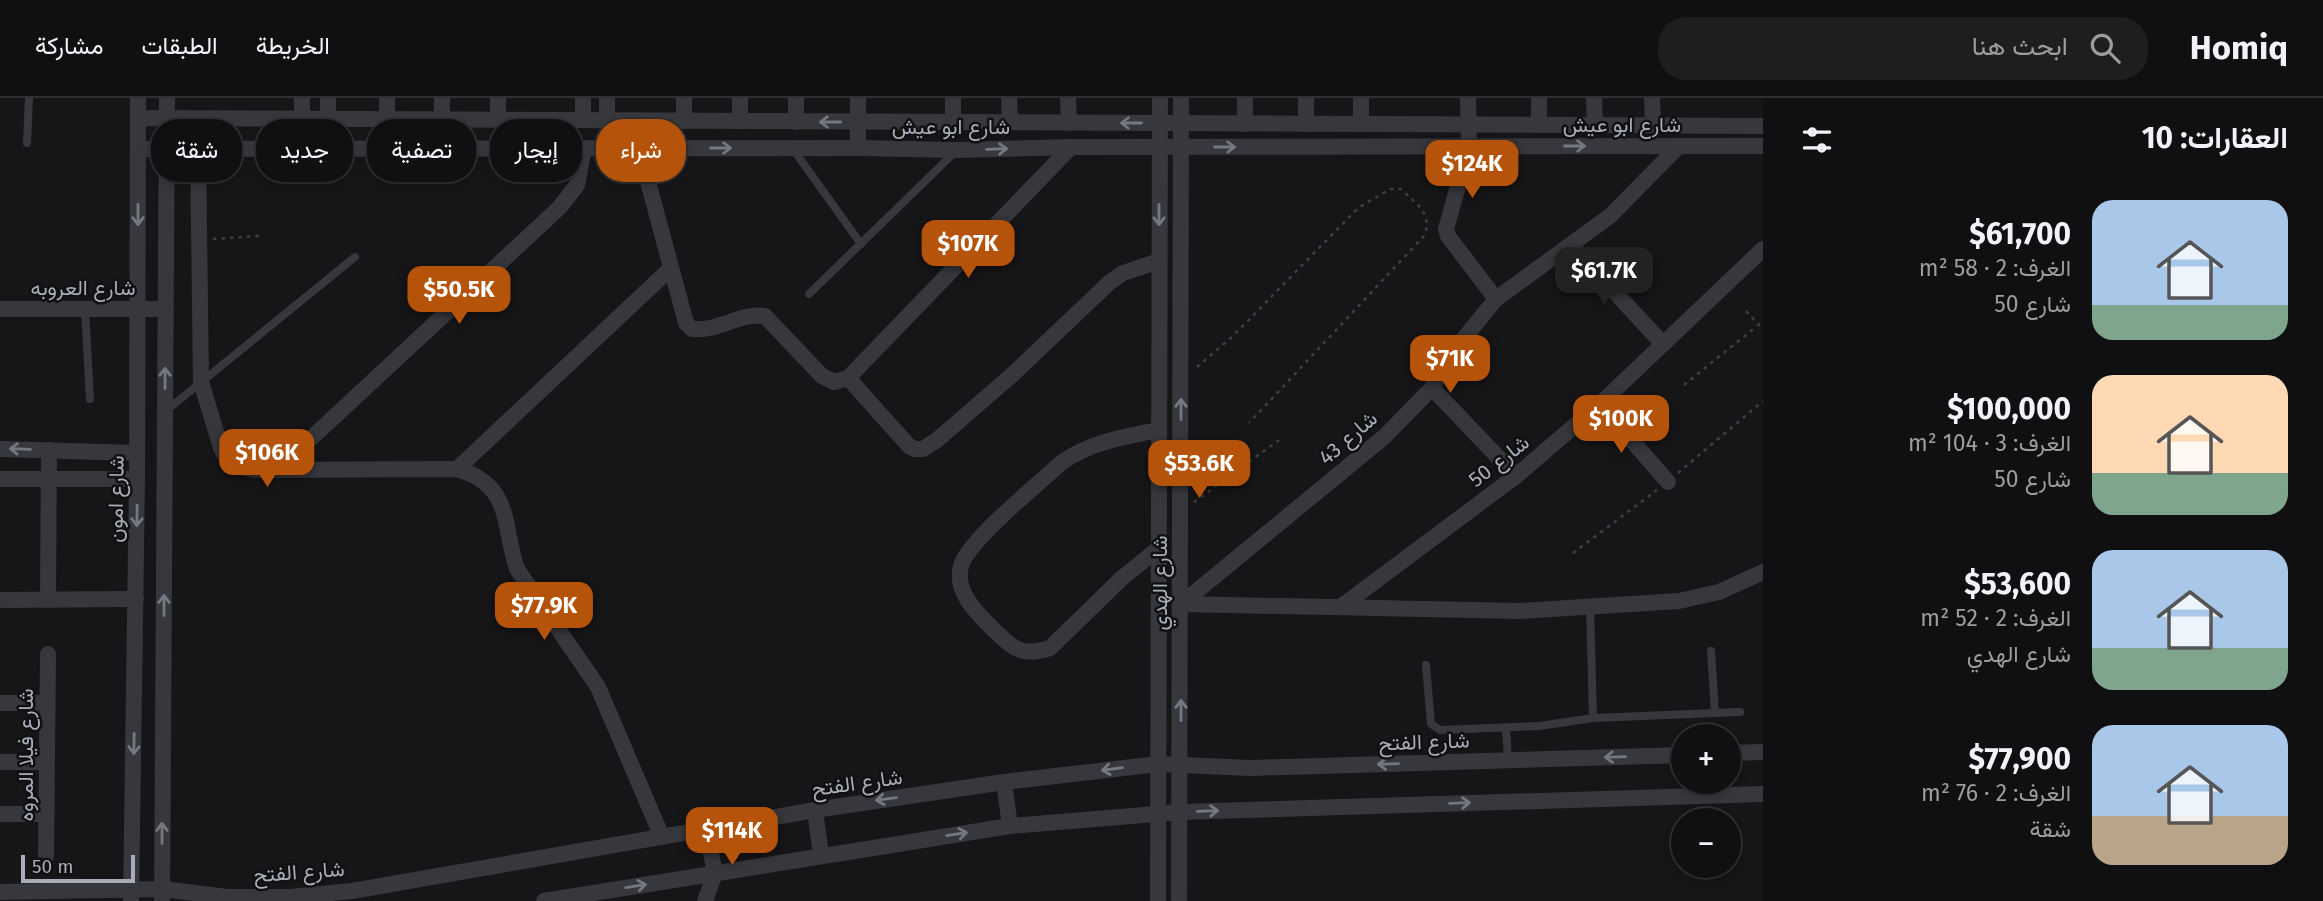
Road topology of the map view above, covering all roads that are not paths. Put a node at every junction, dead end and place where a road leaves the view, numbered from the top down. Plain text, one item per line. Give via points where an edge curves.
1 (29, 98) edge
2 (138, 98) edge
3 (167, 98) edge
4 (302, 98) edge
5 (328, 98) edge
6 (387, 98) edge
7 (442, 98) edge
8 (498, 98) edge
9 (583, 98) edge
10 (607, 98) edge
11 (684, 98) edge
12 (740, 98) edge
13 (796, 98) edge
14 (858, 98) edge
15 (953, 98) edge
16 (1009, 98) edge
17 (1068, 98) edge
18 (1160, 98) edge
19 (1181, 98) edge
20 (1245, 98) edge
21 (1306, 98) edge
22 (1361, 98) edge
23 (1468, 98) edge
24 (1539, 98) edge
25 (1594, 98) edge
26 (1652, 98) edge
27 (138, 118) junction
28 (167, 118) junction
29 (302, 119) joint
30 (328, 119) edge
31 (387, 119) edge
32 (442, 119) edge
33 (498, 119) edge
34 (610, 119) edge
35 (684, 119) edge
36 (583, 120) joint
37 (596, 120) edge
38 (686, 121) edge
39 (740, 121) junction
40 (796, 121) junction
41 (858, 122) junction
42 (953, 122) junction
43 (1010, 122) junction
44 (1069, 123) junction
45 (1160, 123) junction
46 (1181, 123) junction
47 (1245, 124) junction
48 (1306, 124) junction
49 (1361, 124) junction
50 (1469, 125) junction
51 (1539, 125) junction
52 (1595, 125) junction
53 (1653, 126) junction
54 (1762, 126) edge
55 (27, 144) dead end
56 (1469, 146) junction
57 (1679, 146) junction
58 (1762, 146) edge
59 (1071, 147) junction
60 (1160, 147) junction
61 (1181, 147) junction
62 (584, 148) junction
63 (596, 148) edge
64 (686, 148) edge
65 (858, 148) junction
66 (138, 149) junction
67 (151, 149) edge
68 (242, 149) edge
69 (793, 149) junction
70 (957, 150) junction
71 (166, 182) edge
72 (198, 182) edge
73 (648, 182) edge
74 (861, 244) junction
75 (1571, 246) junction
76 (1763, 249) edge
77 (355, 257) dead end
78 (1159, 261) junction
79 (670, 269) junction
80 (809, 294) dead end
81 (1496, 299) junction
82 (0, 309) edge
83 (85, 309) junction
84 (138, 309) junction
85 (166, 309) junction
86 (1664, 344) junction
87 (848, 378) junction
88 (201, 382) junction
89 (1432, 388) junction
90 (90, 399) dead end
91 (1600, 404) junction
92 (165, 411) junction
93 (1158, 430) junction
94 (0, 449) edge
95 (49, 450) junction
96 (137, 453) junction
97 (457, 469) junction
98 (277, 470) junction
99 (1516, 476) junction
100 (0, 479) edge
101 (49, 479) junction
102 (137, 479) junction
103 (1668, 482) road end
104 (1158, 550) junction
105 (1763, 572) edge
106 (0, 600) edge
107 (48, 600) junction
108 (136, 600) junction
109 (1181, 604) junction
110 (1342, 606) junction
111 (1590, 607) junction
112 (1711, 651) dead end
113 (48, 654) dead end
114 (1426, 665) dead end
115 (0, 703) edge
116 (47, 703) junction
117 (1740, 712) dead end
118 (1715, 713) junction
119 (1593, 718) junction
120 (1506, 728) junction
121 (1763, 752) edge
122 (1741, 753) edge
123 (1671, 755) edge
124 (1508, 760) junction
125 (0, 762) edge
126 (47, 762) junction
127 (1181, 763) junction
128 (1158, 764) junction
129 (1004, 782) junction
130 (1671, 791) edge
131 (1741, 791) edge
132 (1763, 794) edge
133 (815, 810) junction
134 (1180, 812) junction
135 (1157, 813) junction
136 (0, 814) edge
137 (47, 814) junction
138 (1010, 826) junction
139 (706, 829) junction
140 (662, 837) junction
141 (821, 855) junction
142 (46, 856) dead end
143 (715, 873) junction
144 (0, 892) edge
145 (162, 895) edge
146 (131, 896) edge
147 (249, 899) edge
148 (544, 901) edge
149 (705, 901) edge
150 (1157, 901) edge
151 (1179, 901) edge

1 - 55 lane
2 - 27 street, شارع امون
3 - 28 street
4 - 29 street
5 - 30 street
6 - 31 street
7 - 32 street
8 - 33 street
9 - 36 street
10 - 34 street
11 - 35 street
12 - 39 street
13 - 40 street
14 - 41 street
15 - 42 street
16 - 43 street
17 - 44 street
18 - 45 street, شارع الهدي
19 - 46 street, شارع الهدي
20 - 47 street
21 - 48 street
22 - 49 street
23 - 50 street
24 - 51 street
25 - 52 street
26 - 53 street
27 - 28 street, شارع ابو عيش
27 - 66 street, شارع امون
28 - 29 street, شارع ابو عيش
36 - 37 street, شارع ابو عيش
38 - 39 street, شارع ابو عيش
39 - 40 street, شارع ابو عيش
41 -> 40 street, شارع ابو عيش
41 - 42 street, شارع ابو عيش
41 - 65 street
42 - 43 street, شارع ابو عيش
43 - 44 street, شارع ابو عيش
45 -> 44 street, شارع ابو عيش
45 - 46 street, شارع ابو عيش
45 - 60 street, شارع الهدي
46 - 47 street, شارع ابو عيش
46 - 61 street, شارع الهدي
47 - 48 street, شارع ابو عيش
48 - 49 street, شارع ابو عيش
49 - 50 street, شارع ابو عيش
50 - 51 street, شارع ابو عيش
50 - 56 street
51 - 52 street, شارع ابو عيش
52 - 53 street, شارع ابو عيش
53 - 54 street, شارع ابو عيش
54 - 58 street
56 -> 57 street, شارع ابو عيش
61 -> 56 street, شارع ابو عيش
56 - 81 street via 1448,236
57 - 58 street, شارع ابو عيش
57 - 75 street, شارع 43 via 1610,216
59 - 60 street, شارع ابو عيش
70 -> 59 street, شارع ابو عيش
59 - 87 street
60 - 61 street, شارع ابو عيش
60 -> 78 street, شارع الهدي
109 -> 61 street, شارع الهدي
62 - 63 street, شارع ابو عيش
62 - 68 street, شارع ابو عيش
62 - 98 street via 577,185 560,207
64 -> 69 street, شارع ابو عيش
65 - 69 street, شارع ابو عيش
65 - 70 street, شارع ابو عيش
66 - 67 street, شارع ابو عيش
66 -> 84 street, شارع امون
69 - 74 lane
70 - 74 lane
71 - 85 street
72 - 88 street
73 - 79 street
74 - 80 lane
75 - 81 street, شارع 43
75 - 86 street
76 - 86 street, شارع 50
77 - 88 lane
78 - 87 street via 1110,282 1012,375 922,449 909,446
78 - 93 street, شارع الهدي
79 - 87 street via 692,329 765,316 828,380
79 - 97 street
81 - 89 street, شارع 43 via 1448,358
82 - 83 street, شارع العروبه
83 - 84 street, شارع العروبه
83 - 90 lane
84 - 85 street, شارع العروبه
84 - 96 street, شارع امون
92 -> 85 street
86 - 91 street, شارع 50
88 - 92 lane
88 - 98 street via 227,459 244,469
89 - 99 street
89 - 109 street, شارع 43 via 1384,437
91 - 99 street, شارع 50
91 - 103 street
145 -> 92 street
93 - 104 street, شارع الهدي
93 - 104 street via 1106,440 1062,462 973,545 961,566 962,588 971,607 1014,650 1037,652 1050,648
95 -> 94 street
95 - 96 street
95 - 101 street
96 - 102 street, شارع امون
97 - 98 street
97 - 140 street via 472,473 498,495 517,569 598,687
99 - 110 street, شارع 50
100 - 101 street
101 - 102 street
101 - 107 street
102 -> 108 street, شارع امون
104 - 128 street, شارع الهدي
105 - 111 street via 1719,592 1679,601
106 - 107 street
107 - 108 street
108 -> 146 street, شارع امون
109 - 110 street
127 -> 109 street, شارع الهدي
110 - 111 street via 1520,611
111 - 119 lane
112 - 118 lane
113 - 116 street, شارع فيلا المروه
114 - 120 lane via 1433,727
115 - 116 street
116 - 126 street, شارع فيلا المروه
117 - 118 lane
118 - 119 lane
119 - 120 lane
120 - 124 lane
121 - 122 street
123 -> 124 street, شارع الفتح
124 -> 127 street, شارع الفتح via 1251,768
125 - 126 street
126 - 137 street, شارع فيلا المروه
127 - 128 street, شارع الفتح
127 - 134 street, شارع الهدي
128 -> 129 street, شارع الفتح
128 - 135 street, شارع الهدي
129 -> 133 street, شارع الفتح
129 - 138 street
134 -> 130 street
131 - 132 street
133 - 139 street, شارع الفتح
133 - 141 street
134 - 135 street
134 - 151 street, شارع الهدي
135 - 138 street
135 - 150 street, شارع الهدي
136 - 137 street
137 - 142 street, شارع فيلا المروه
141 -> 138 street
139 - 140 street, شارع الفتح
139 - 143 street
140 - 147 street, شارع الفتح via 352,891
141 - 143 street
148 -> 143 street
143 - 149 street
144 - 146 street, شارع الفتح
145 - 146 street, شارع الفتح
145 - 147 street, شارع الفتح

